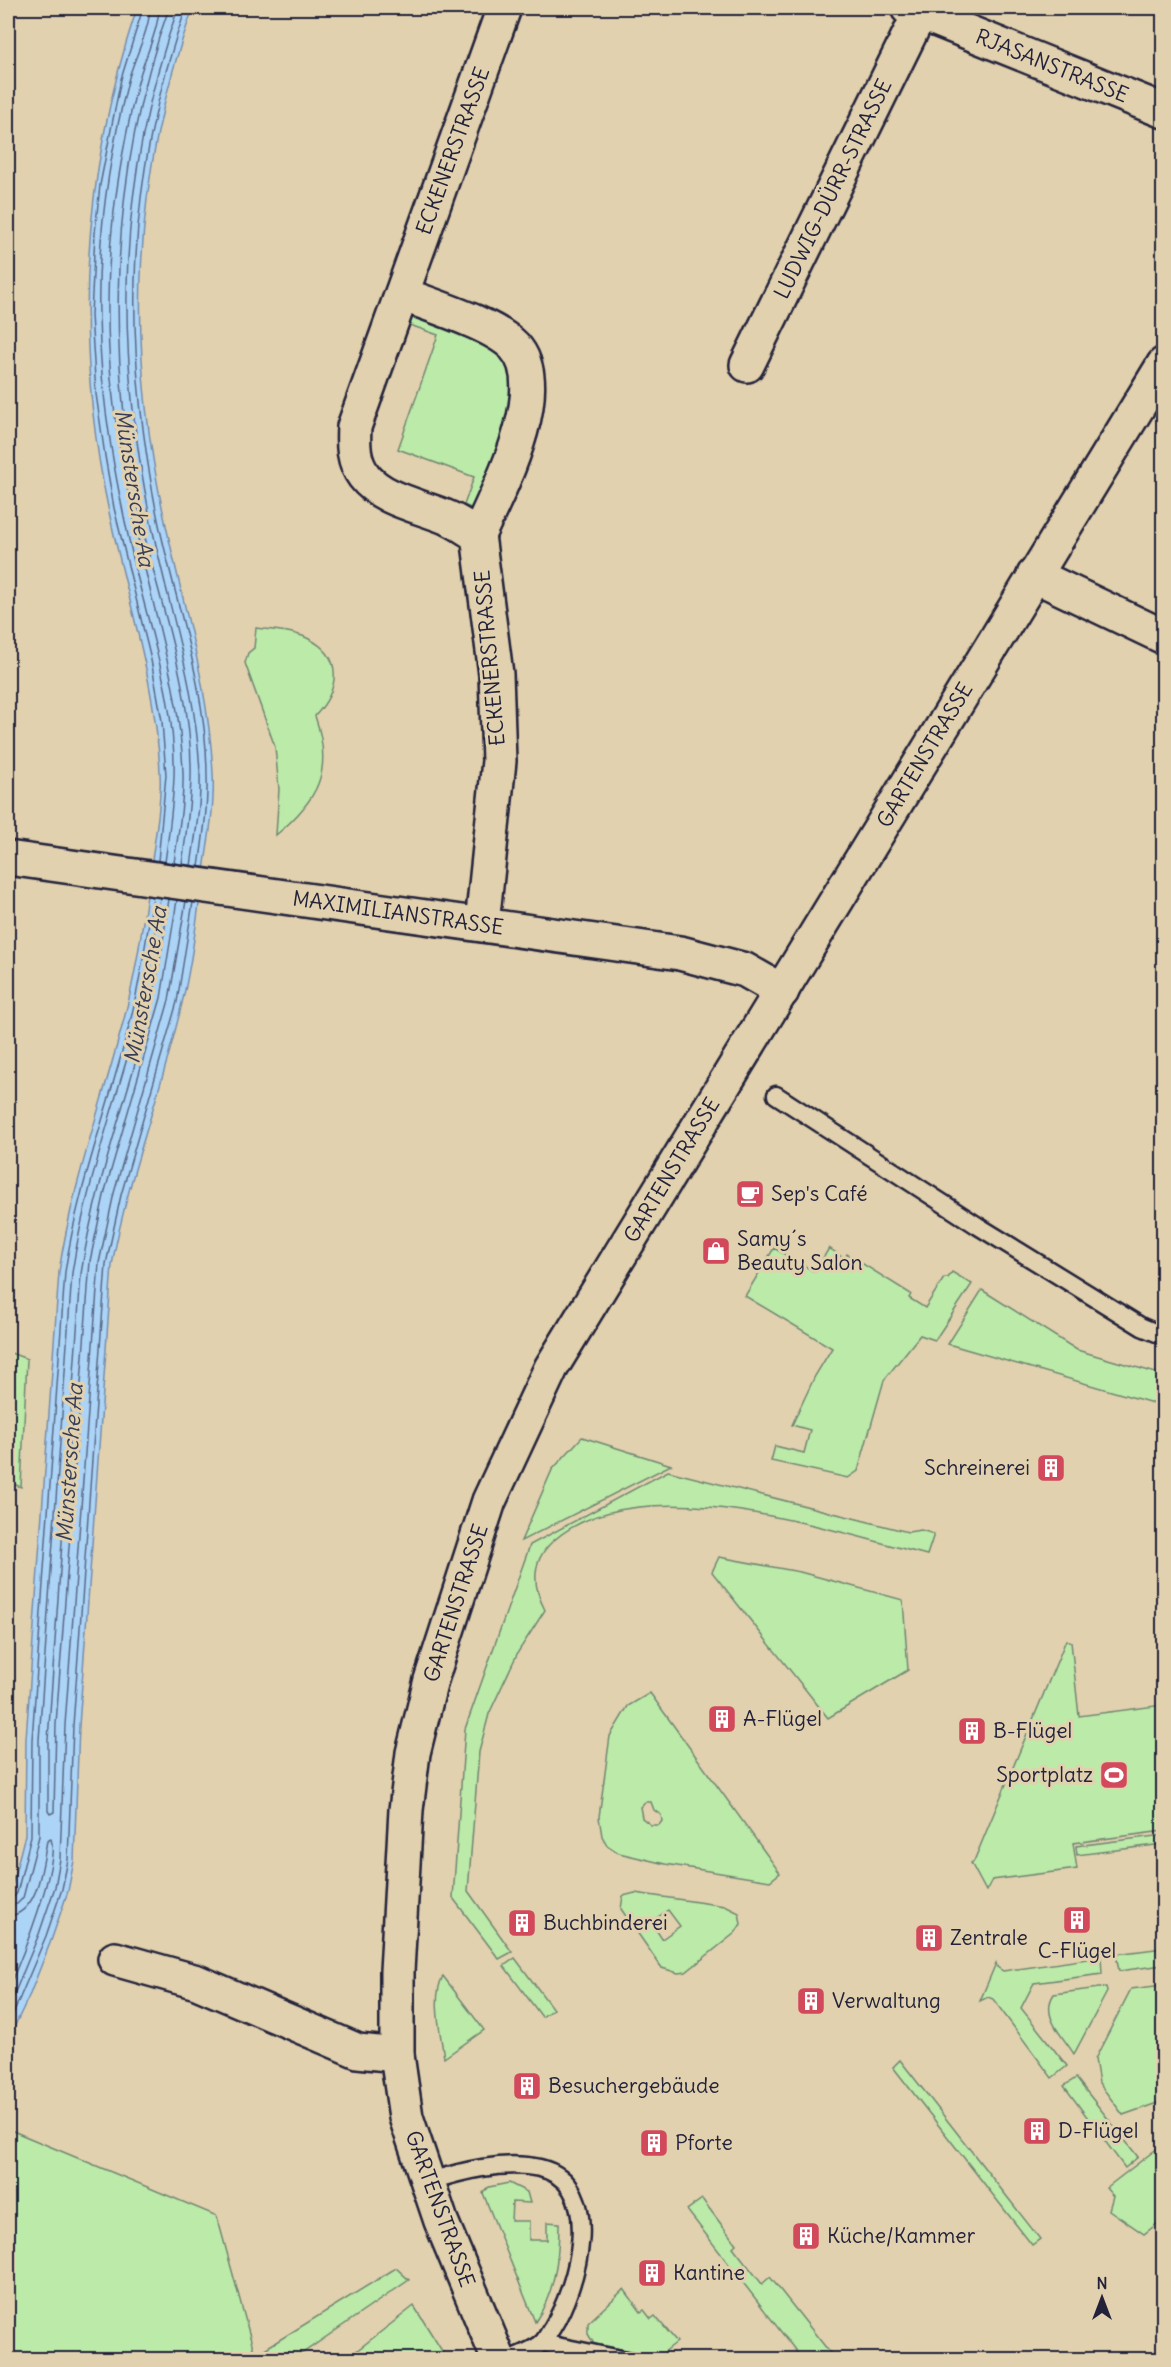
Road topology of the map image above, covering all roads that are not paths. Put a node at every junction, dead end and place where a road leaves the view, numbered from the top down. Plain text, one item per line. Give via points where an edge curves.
1 (504, 8) edge
2 (914, 10) edge
3 (1164, 111) edge
4 (402, 294) junction
5 (1164, 364) edge
6 (747, 365) dead end
7 (478, 534) junction
8 (1034, 574) junction
9 (1164, 637) edge
10 (8, 858) edge
11 (482, 924) junction
12 (782, 991) junction
13 (776, 1095) dead end
14 (1164, 1336) edge
15 (115, 1959) dead end
16 (397, 2055) junction
17 (427, 2182) junction
18 (542, 2343) junction
19 (500, 2360) edge
20 (509, 2360) edge
21 (626, 2360) edge

1 - 4 street, ECKENERSTRASSE
2 - 3 street, RJASANSTRASSE
2 - 6 street, LUDWIG-DÜRR-STRASSE
4 - 7 street, ECKENERSTRASSE via 354,427 356,463 365,477 390,495
4 - 7 street via 498,333 522,357 527,372 528,410
5 - 8 street, GARTENSTRASSE
7 - 11 street, ECKENERSTRASSE via 496,674 499,750
8 - 9 street
8 - 12 street, GARTENSTRASSE
10 - 11 street, MAXIMILIANSTRASSE
11 - 12 street, MAXIMILIANSTRASSE via 680,953 745,970
12 - 16 street, GARTENSTRASSE via 551,1368 489,1501 431,1680 413,1753 398,1949
13 - 14 lane via 1004,1242 1142,1327
15 - 16 street via 197,1982 358,2051
16 - 17 street, GARTENSTRASSE via 406,2117
17 - 18 lane via 483,2168 522,2166 541,2168 571,2189 580,2226 577,2271 558,2318
17 - 19 street, GARTENSTRASSE
18 - 20 lane
18 - 21 lane

